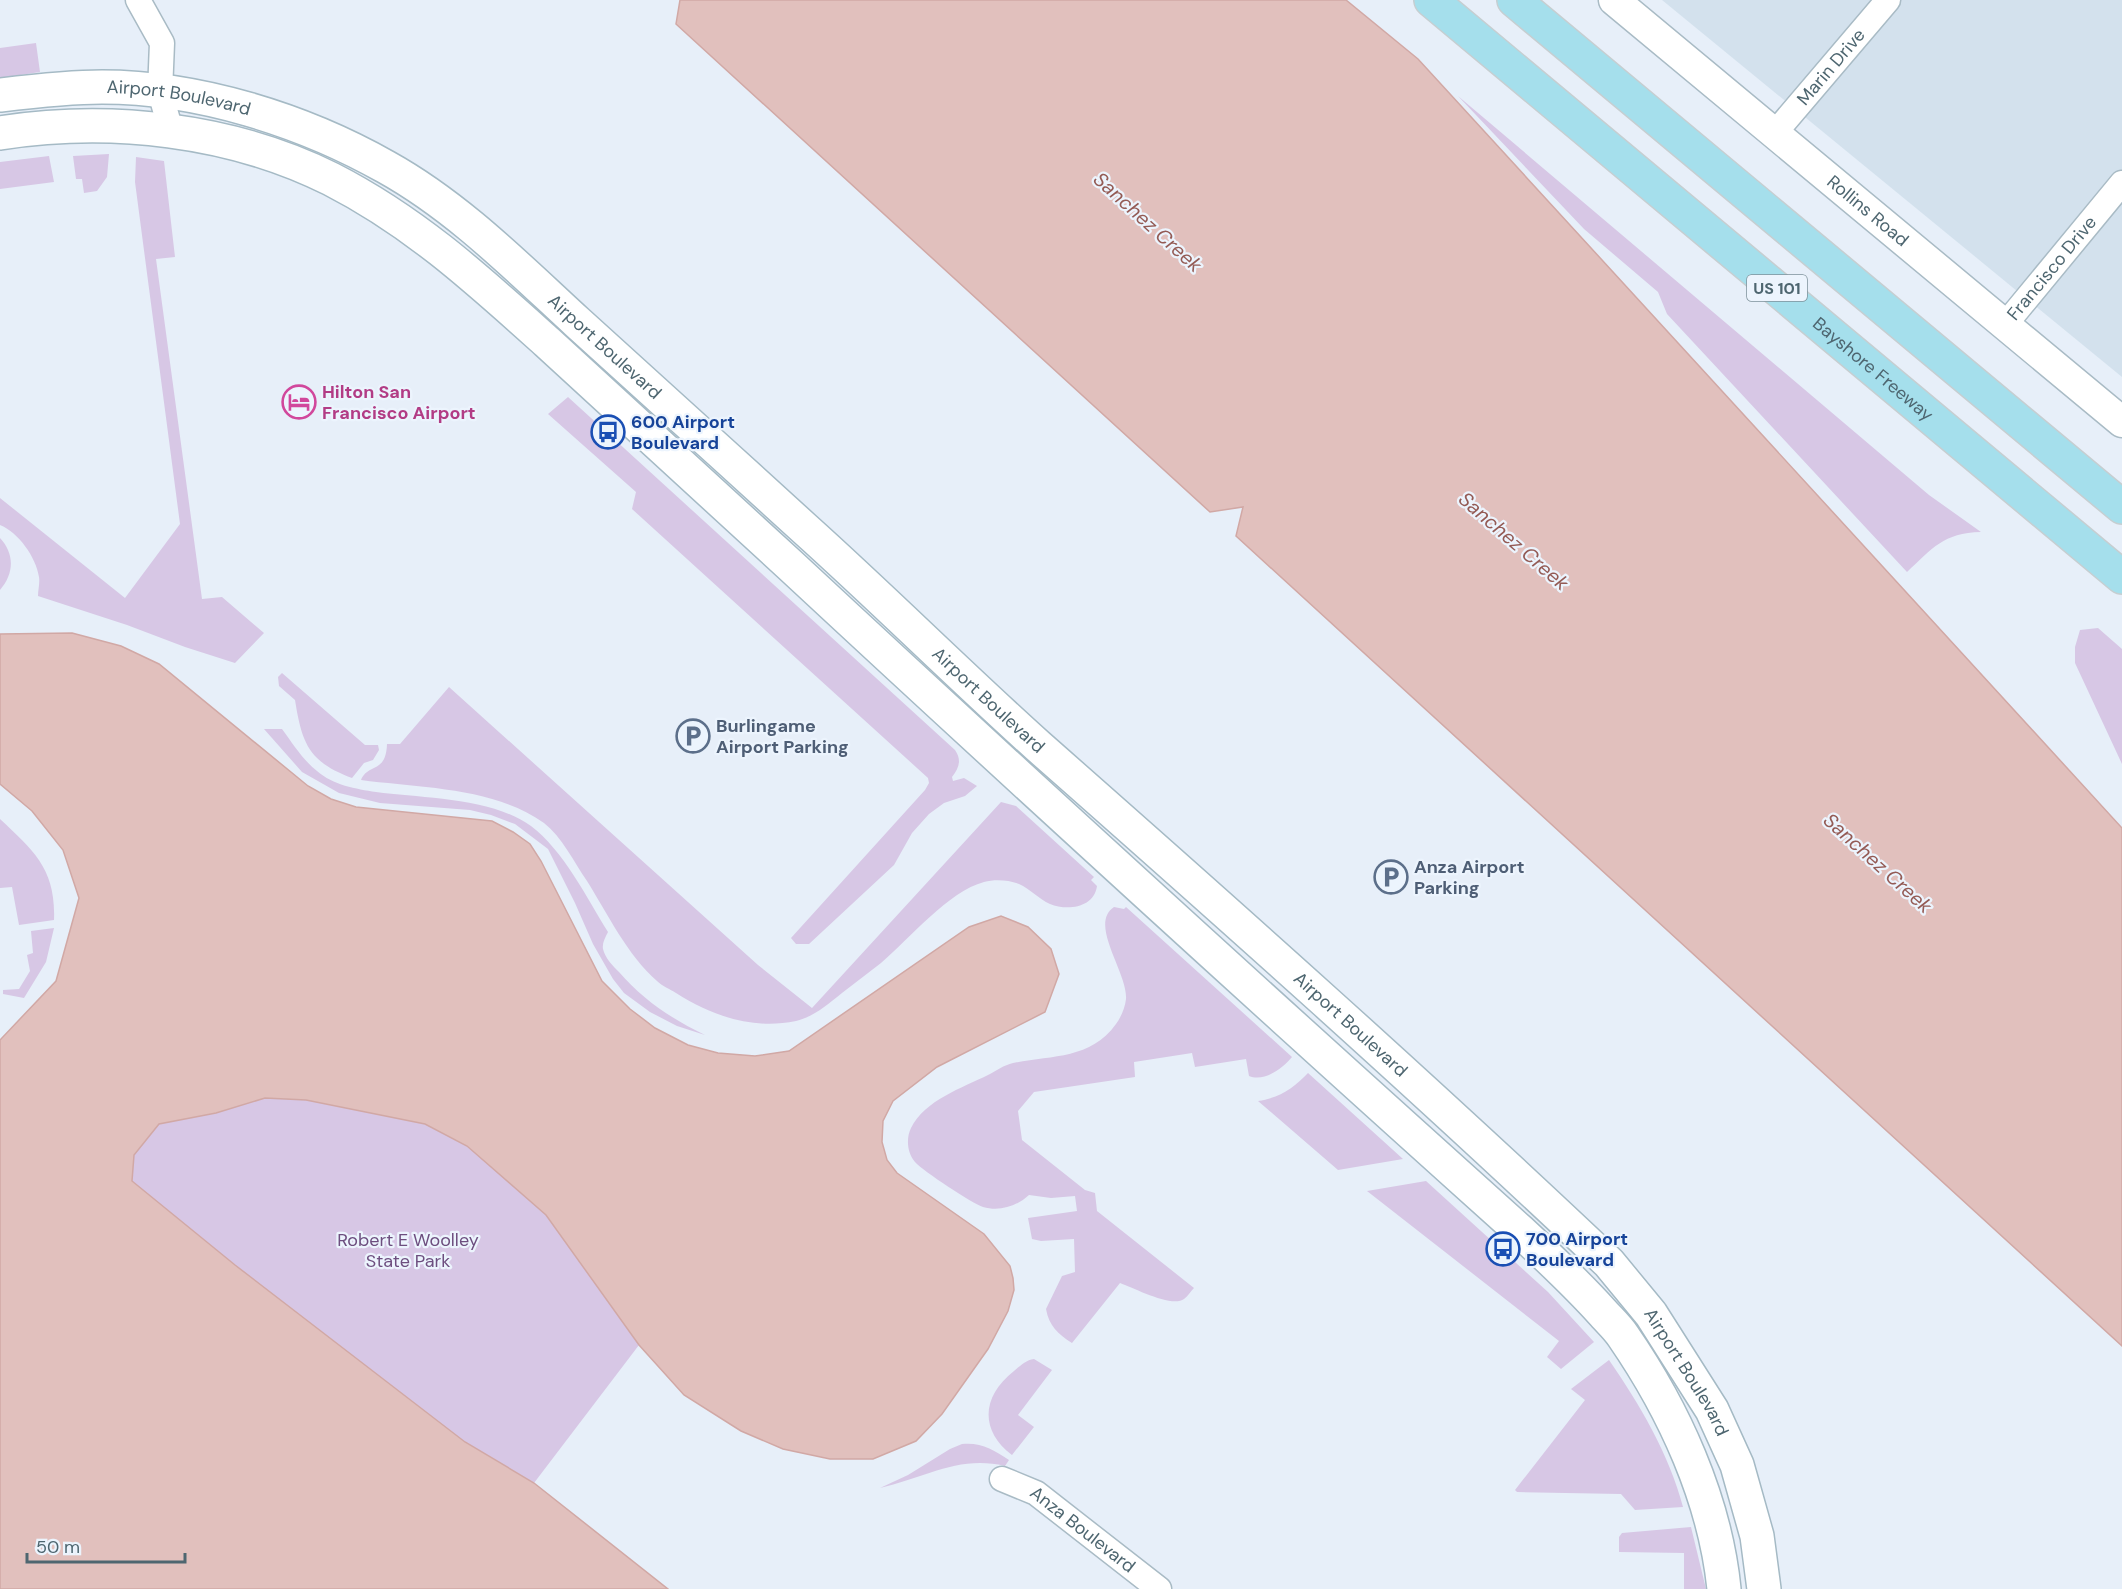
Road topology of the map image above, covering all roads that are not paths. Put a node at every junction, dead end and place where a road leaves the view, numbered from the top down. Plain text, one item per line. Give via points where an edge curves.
1 (138, 0) edge
2 (1431, 0) edge
3 (1515, 0) edge
4 (1614, 0) edge
5 (1888, 0) edge
6 (160, 92) junction
7 (0, 95) edge
8 (171, 131) junction
9 (0, 133) edge
10 (1774, 134) junction
11 (2122, 183) edge
12 (2004, 326) junction
13 (2122, 422) edge
14 (763, 491) junction
15 (2122, 507) edge
16 (739, 518) junction
17 (2122, 577) edge
18 (883, 600) junction
19 (857, 627) junction
20 (1124, 820) junction
21 (1096, 847) junction
22 (1340, 1016) junction
23 (1312, 1043) junction
24 (1651, 1314) junction
25 (1622, 1334) junction
26 (1002, 1479) dead end
27 (1159, 1589) edge
28 (1724, 1589) edge
29 (1764, 1589) edge

1 - 6 street via 162,43
2 - 17 highway, Bayshore Freeway / US 101
3 - 15 highway, US 101
4 - 10 street, Rollins Road
5 - 10 street, Marin Drive
6 - 7 main road, Airport Boulevard via 107,87
6 - 8 street
6 - 14 main road, Airport Boulevard via 259,112 323,135 388,168 436,199 483,236
8 - 9 main road, Airport Boulevard via 73,126
8 - 16 main road, Airport Boulevard via 222,140 272,155 327,177 378,205 441,248
10 - 12 street, Rollins Road
11 - 12 street, Francisco Drive
12 - 13 street, Rollins Road
14 - 16 main road
14 - 18 main road, Airport Boulevard
16 - 19 main road, Airport Boulevard
18 - 19 main road
18 - 20 main road, Airport Boulevard via 1035,743
19 - 21 main road, Airport Boulevard
20 - 21 main road
20 - 22 main road, Airport Boulevard
21 - 23 main road, Airport Boulevard
22 - 23 main road
22 - 24 main road, Airport Boulevard via 1609,1263
23 - 25 main road, Airport Boulevard via 1553,1262
24 - 25 main road
24 - 29 main road, Airport Boulevard via 1712,1410 1737,1465 1757,1536
25 - 28 main road, Airport Boulevard via 1675,1426 1699,1481 1713,1525
26 - 27 street, Anza Boulevard via 1036,1493

